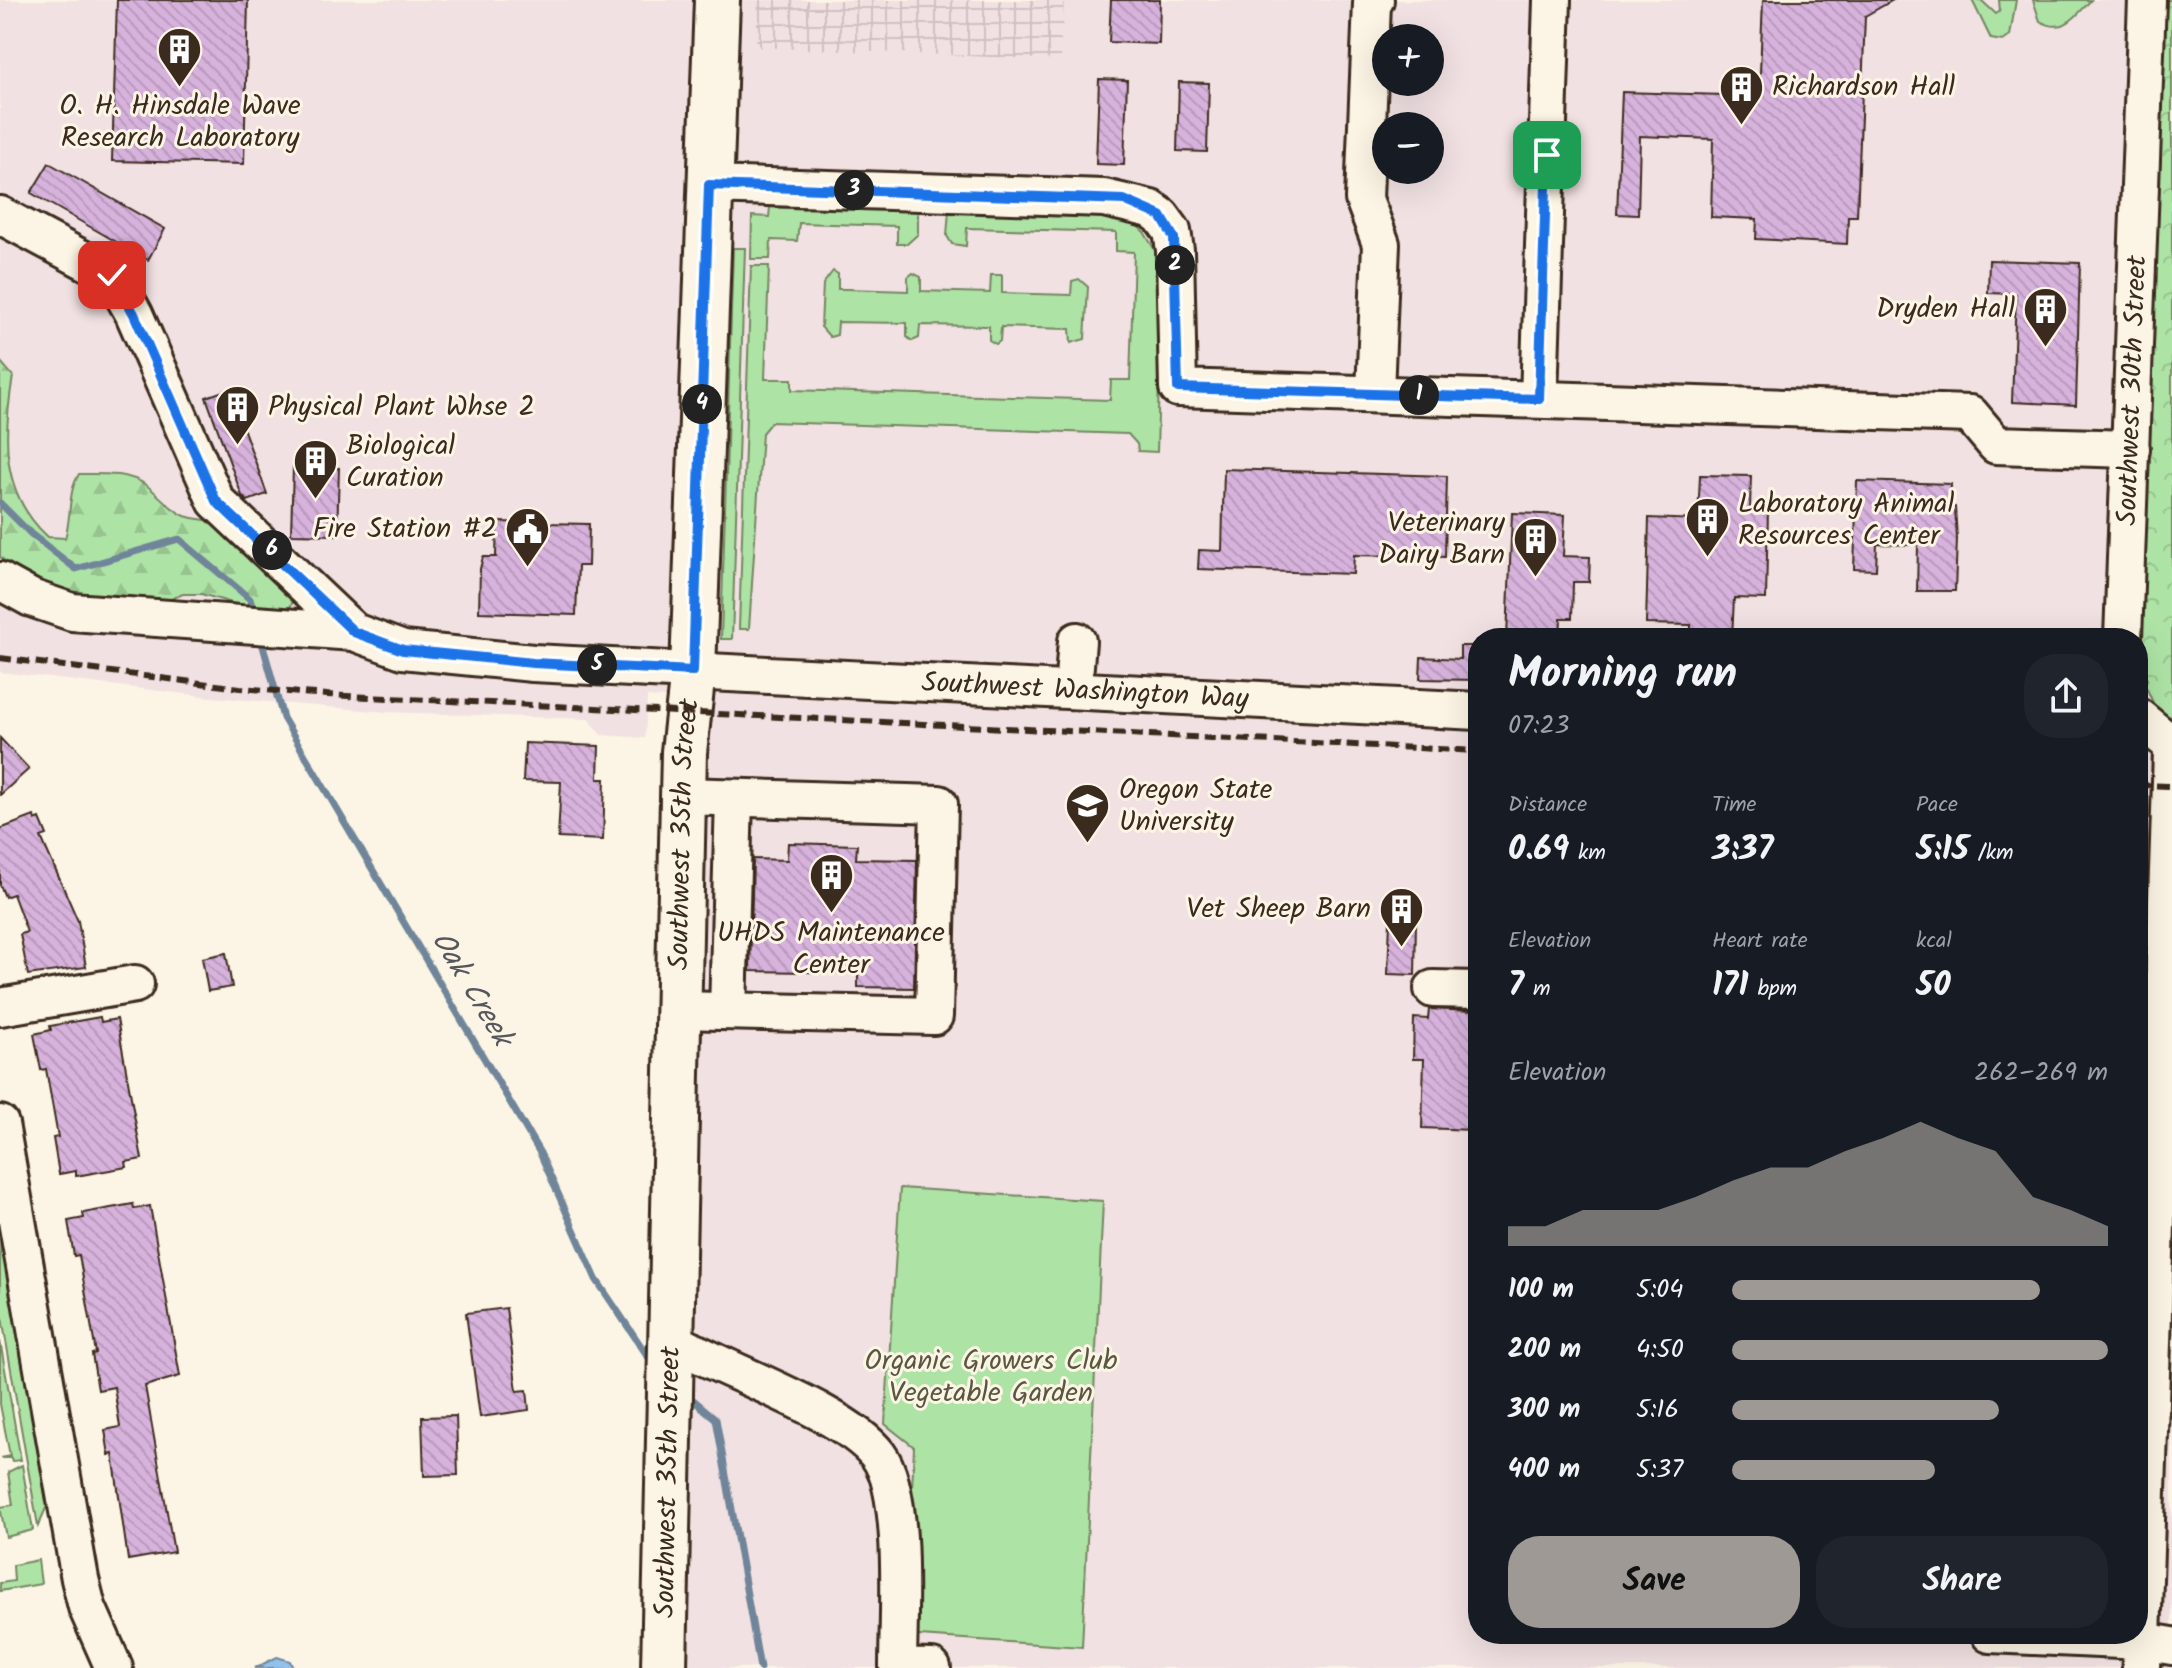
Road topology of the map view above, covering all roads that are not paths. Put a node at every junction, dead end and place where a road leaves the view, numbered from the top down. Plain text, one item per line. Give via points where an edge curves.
1 (717, 0) edge
2 (1375, 0) edge
3 (1552, 0) edge
4 (2147, 0) edge
5 (709, 185) junction
6 (0, 215) edge
7 (1375, 393) junction
8 (1539, 399) junction
9 (2131, 449) junction
10 (0, 581) edge
11 (2123, 628) edge
12 (354, 632) junction
13 (1077, 641) dead end
14 (693, 671) junction
15 (1073, 690) junction
16 (1468, 710) edge
17 (2148, 725) edge
18 (2148, 744) edge
19 (2172, 745) edge
20 (2172, 752) edge
21 (683, 796) junction
22 (734, 798) junction
23 (135, 984) dead end
24 (1433, 989) dead end
25 (1468, 990) edge
26 (0, 1007) edge
27 (678, 1010) junction
28 (728, 1011) junction
29 (2150, 1092) edge
30 (0, 1124) edge
31 (2148, 1208) edge
32 (2162, 1349) edge
33 (670, 1350) junction
34 (2080, 1644) edge
35 (2152, 1652) edge
36 (114, 1668) edge
37 (664, 1668) edge
38 (932, 1668) edge

1 - 5 main road, Southwest 35th Street
2 - 7 street via 1364,199 1381,244
3 - 8 street
4 - 9 street, Southwest 30th Street
5 - 7 street via 1104,198 1140,205 1161,216 1174,238 1178,388
5 - 14 main road, Southwest 35th Street
6 - 12 street via 112,275 216,501
7 - 8 street
8 - 9 street via 1970,414 1996,445
9 - 11 street, Southwest 30th Street
10 - 12 street via 72,612
12 - 14 street, Southwest Washington Way via 403,650
13 - 15 street
14 - 15 street, Southwest Washington Way
14 - 21 main road, Southwest 35th Street
15 - 16 street, Southwest Washington Way
17 - 19 street
18 - 19 street
20 - 29 street
21 - 22 street
21 - 27 main road, Southwest 35th Street
22 - 28 street
22 - 28 street via 939,804 934,1016
23 - 26 street
24 - 25 street
27 - 28 street
27 - 33 main road, Southwest 35th Street
29 - 31 street
30 - 36 street via 80,1579
31 - 32 street
32 - 35 street
33 - 37 main road, Southwest 35th Street
33 - 38 street via 707,1361 819,1412 878,1454 894,1505 898,1667
34 - 35 street

